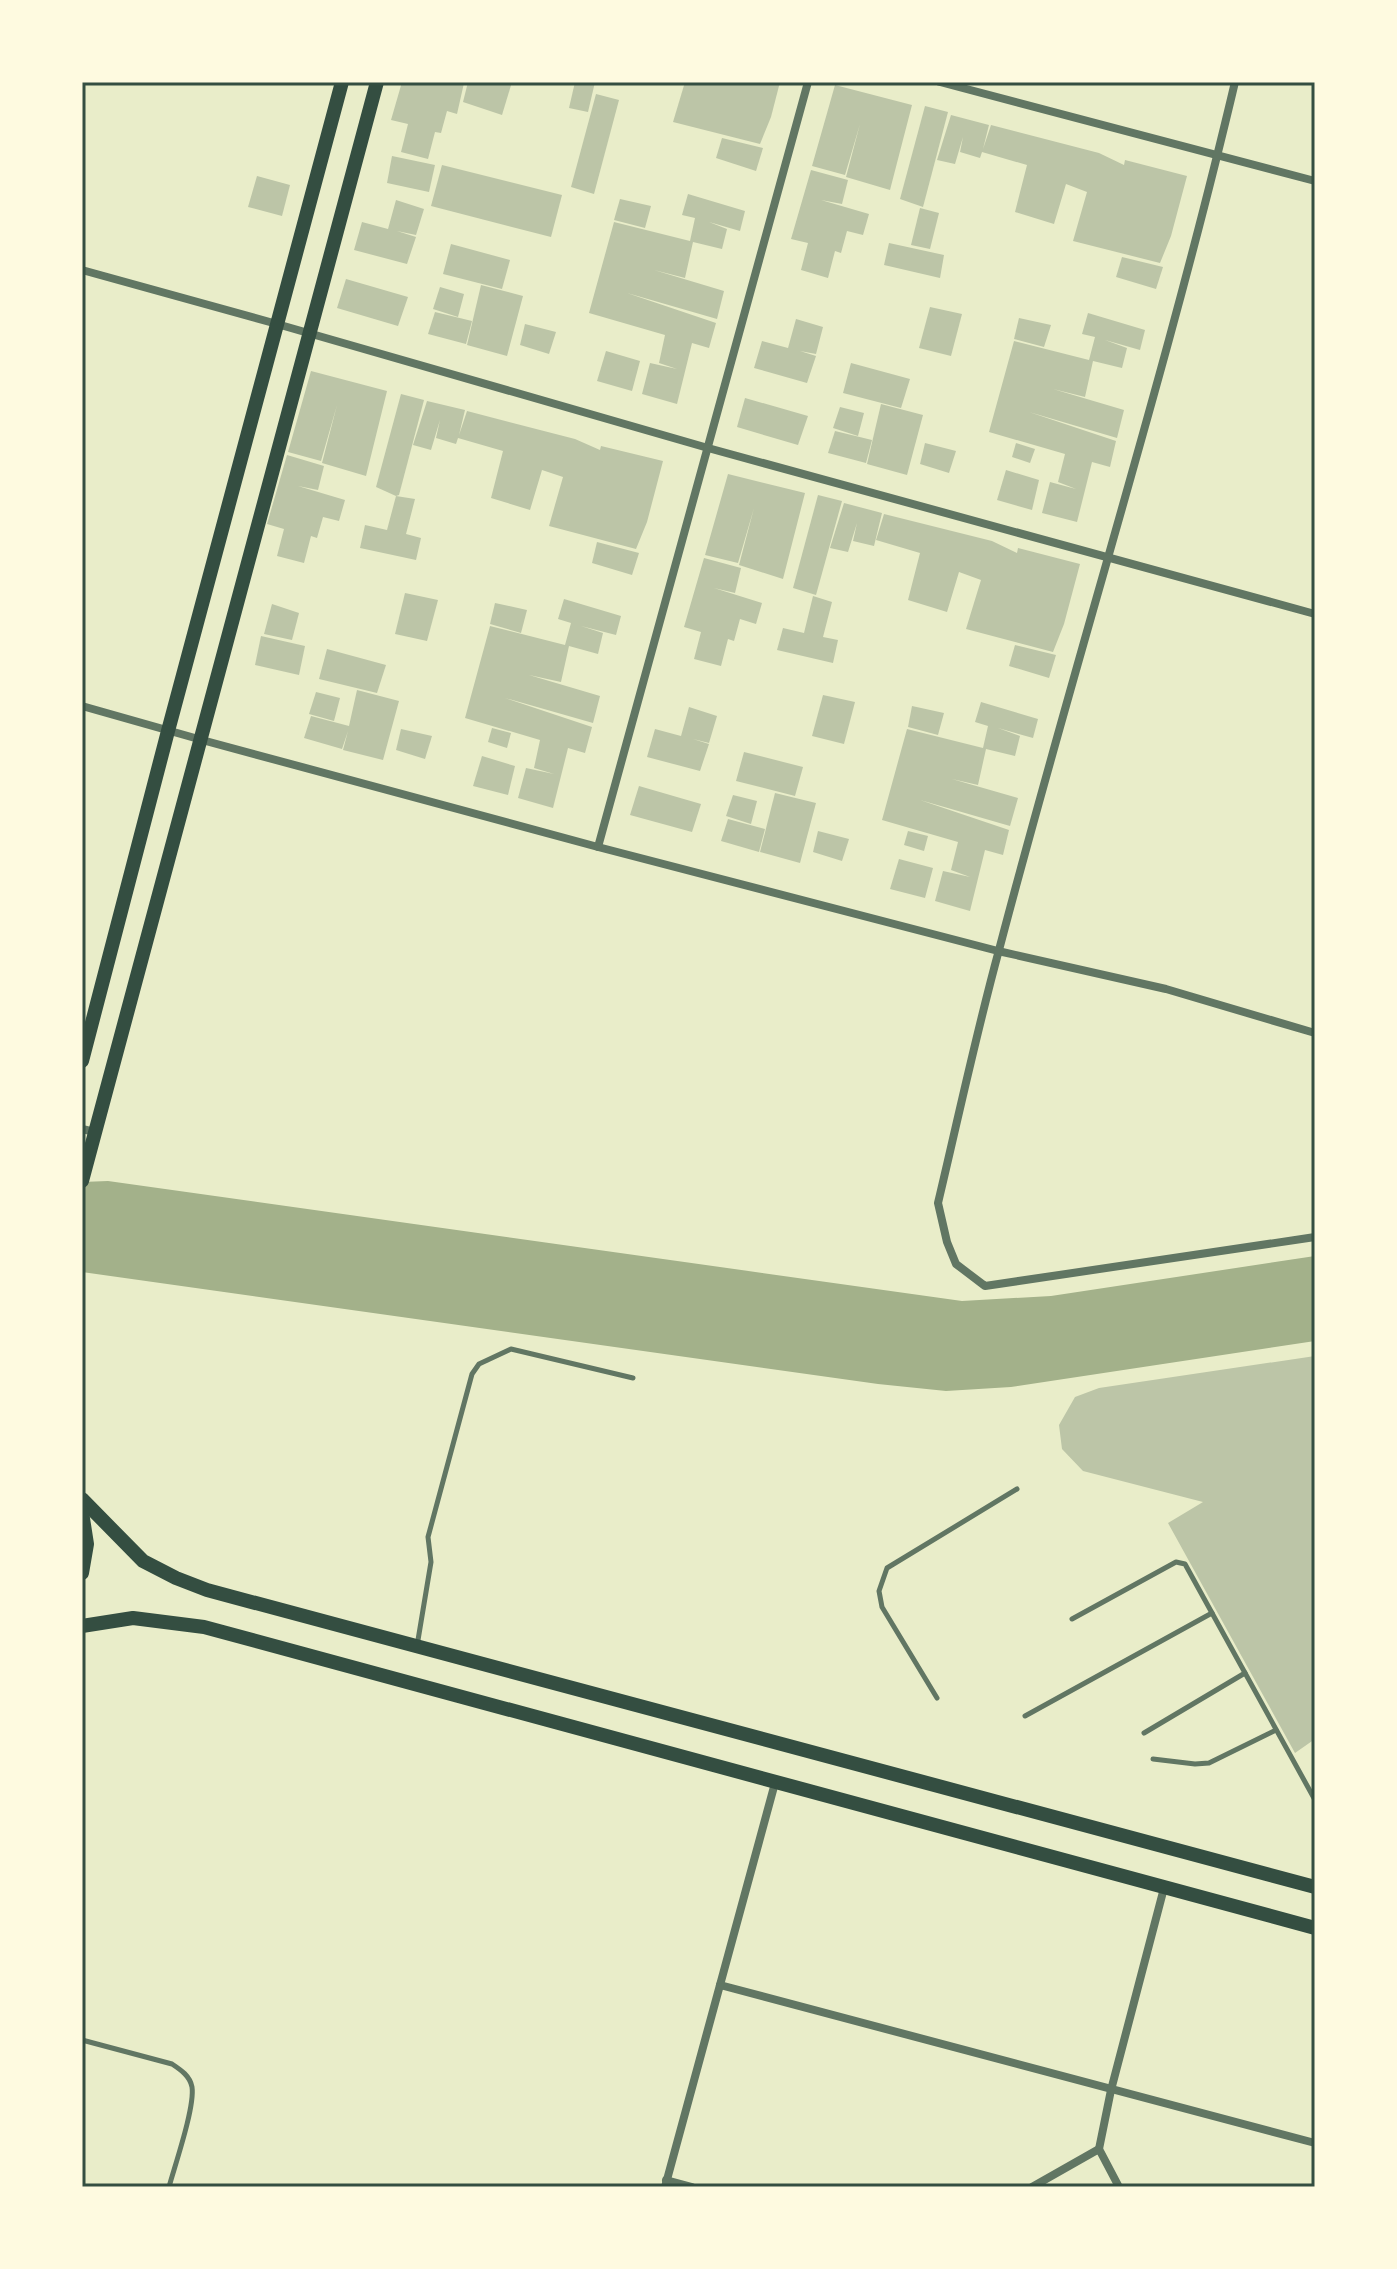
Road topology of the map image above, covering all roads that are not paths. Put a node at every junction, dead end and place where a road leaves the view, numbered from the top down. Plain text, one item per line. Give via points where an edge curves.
1 (342, 82) edge
2 (377, 82) edge
3 (808, 82) edge
4 (940, 82) edge
5 (1235, 82) edge
6 (1217, 156) junction
7 (1315, 181) edge
8 (82, 270) edge
9 (277, 324) junction
10 (308, 333) junction
11 (708, 448) junction
12 (1109, 558) junction
13 (1315, 614) edge
14 (82, 706) edge
15 (168, 731) junction
16 (202, 740) junction
17 (598, 847) junction
18 (998, 951) junction
19 (1315, 1033) edge
20 (82, 1061) edge
21 (89, 1130) edge
22 (82, 1180) edge
23 (1315, 1237) edge
24 (633, 1378) dead end
25 (1017, 1489) dead end
26 (82, 1499) edge
27 (82, 1512) edge
28 (82, 1573) edge
29 (1212, 1613) junction
30 (1072, 1619) dead end
31 (82, 1626) edge
32 (417, 1647) junction
33 (1245, 1673) junction
34 (937, 1698) dead end
35 (1025, 1716) dead end
36 (1276, 1730) junction
37 (1144, 1733) dead end
38 (1153, 1759) dead end
39 (775, 1783) junction
40 (1315, 1800) edge
41 (1315, 1887) edge
42 (1164, 1888) junction
43 (1315, 1928) edge
44 (720, 1985) junction
45 (82, 2040) edge
46 (1111, 2090) junction
47 (1315, 2143) edge
48 (1099, 2149) junction
49 (666, 2184) edge
50 (169, 2187) edge
51 (692, 2187) edge
52 (1032, 2187) edge
53 (1119, 2187) edge

1 - 9 main road
2 - 10 main road
3 - 11 street
4 - 6 street
5 - 6 street
6 - 7 street
6 - 12 street
8 - 9 street
9 - 10 street
9 - 15 main road
10 - 11 street
10 - 16 main road
11 - 12 street
11 - 17 street
12 - 13 street
12 - 18 street
14 - 15 street
15 - 16 street
15 - 20 main road
16 - 17 street
16 - 21 main road
17 - 18 street
18 - 19 street via 1166,989
18 - 23 street via 938,1203 956,1264 985,1286
21 - 22 main road
24 - 32 lane via 511,1349 479,1364 428,1537 431,1562
25 - 34 lane via 887,1568 879,1591 882,1607
26 - 32 main road via 143,1561 176,1578
27 - 28 main road via 87,1544
29 - 30 lane via 1185,1564 1176,1562
29 - 33 lane
29 - 35 lane
31 - 39 main road via 133,1618 204,1627
32 - 41 main road
33 - 36 lane
33 - 37 lane
36 - 38 lane via 1209,1763
36 - 40 lane
39 - 42 main road
39 - 44 street
42 - 43 main road
42 - 46 street
44 - 46 street
44 - 49 street
45 - 50 lane via 172,2064 189,2079 191,2106
46 - 47 street
46 - 48 street
48 - 52 street
48 - 53 street
49 - 51 street

